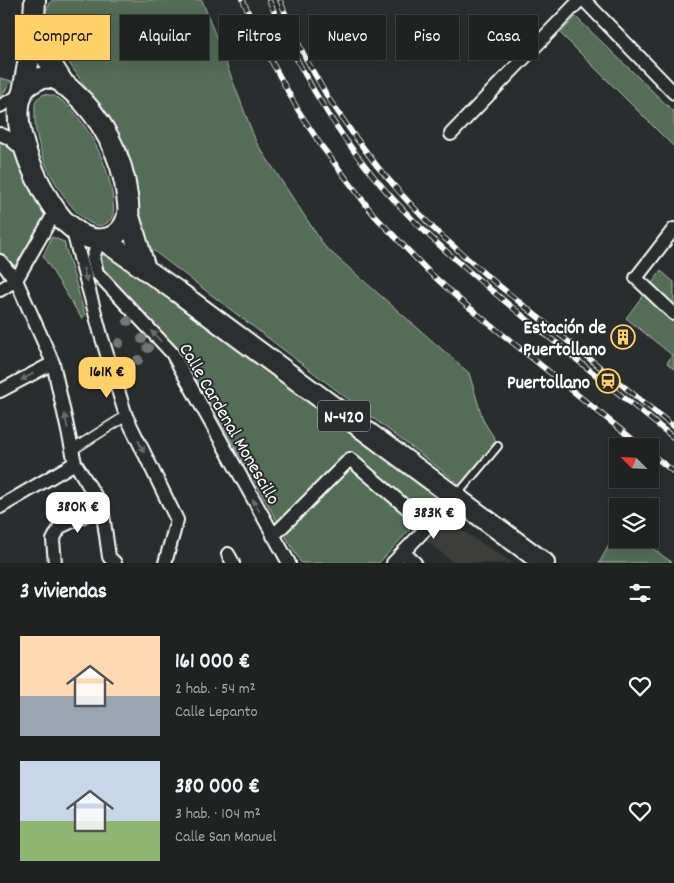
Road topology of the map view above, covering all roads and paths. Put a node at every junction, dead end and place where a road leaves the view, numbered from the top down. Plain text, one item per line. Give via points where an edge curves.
1 (35, 0) edge
2 (582, 0) edge
3 (34, 15) edge
4 (28, 60) edge
5 (49, 60) edge
6 (66, 86) junction
7 (674, 93) edge
8 (22, 94) junction
9 (0, 106) edge
10 (0, 134) edge
11 (452, 134) dead end
12 (27, 153) junction
13 (56, 210) junction
14 (128, 213) junction
15 (72, 228) junction
16 (673, 232) edge
17 (100, 240) junction
18 (0, 261) edge
19 (145, 269) junction
20 (16, 280) junction
21 (0, 290) edge
22 (674, 314) edge
23 (53, 363) junction
24 (0, 391) edge
25 (126, 416) junction
26 (498, 446) dead end
27 (74, 456) junction
28 (455, 498) junction
29 (102, 506) junction
30 (0, 508) edge
31 (428, 526) junction
32 (274, 536) junction
33 (403, 552) junction
34 (283, 561) edge
35 (55, 563) edge
36 (114, 563) edge
37 (165, 563) edge
38 (393, 563) edge
39 (415, 563) edge
40 (544, 563) edge

1 - 3 highway
2 - 7 street
2 - 11 street
4 - 8 highway
5 - 6 highway
6 - 8 highway via 53,78 42,78 29,84
6 - 14 highway via 81,99 108,137 125,180
8 - 9 street
8 - 12 highway via 19,121
10 - 12 street
12 - 13 highway via 43,190
13 - 15 highway
13 - 20 street
14 - 17 highway via 124,225 112,238
14 - 19 highway
15 - 17 highway via 84,236
15 -> 25 street
16 - 22 street via 636,278
17 - 19 highway, N-420
32 -> 17 street, Calle Cardenal Monescillo via 172,354 97,273 93,258
18 - 20 street
19 - 28 highway, N-420
20 - 21 street
20 - 23 street
23 -> 24 street
27 -> 23 street
25 - 27 street
25 -> 37 street via 177,520
26 - 28 lane
27 - 29 street
27 - 30 street
28 - 31 street
28 - 40 highway, N-420
29 - 35 street via 60,527 53,540
29 - 36 street via 109,557
31 - 32 street via 350,459
31 - 33 street
32 - 34 street, Calle Cardenal Monescillo
33 - 38 street
33 - 39 street

